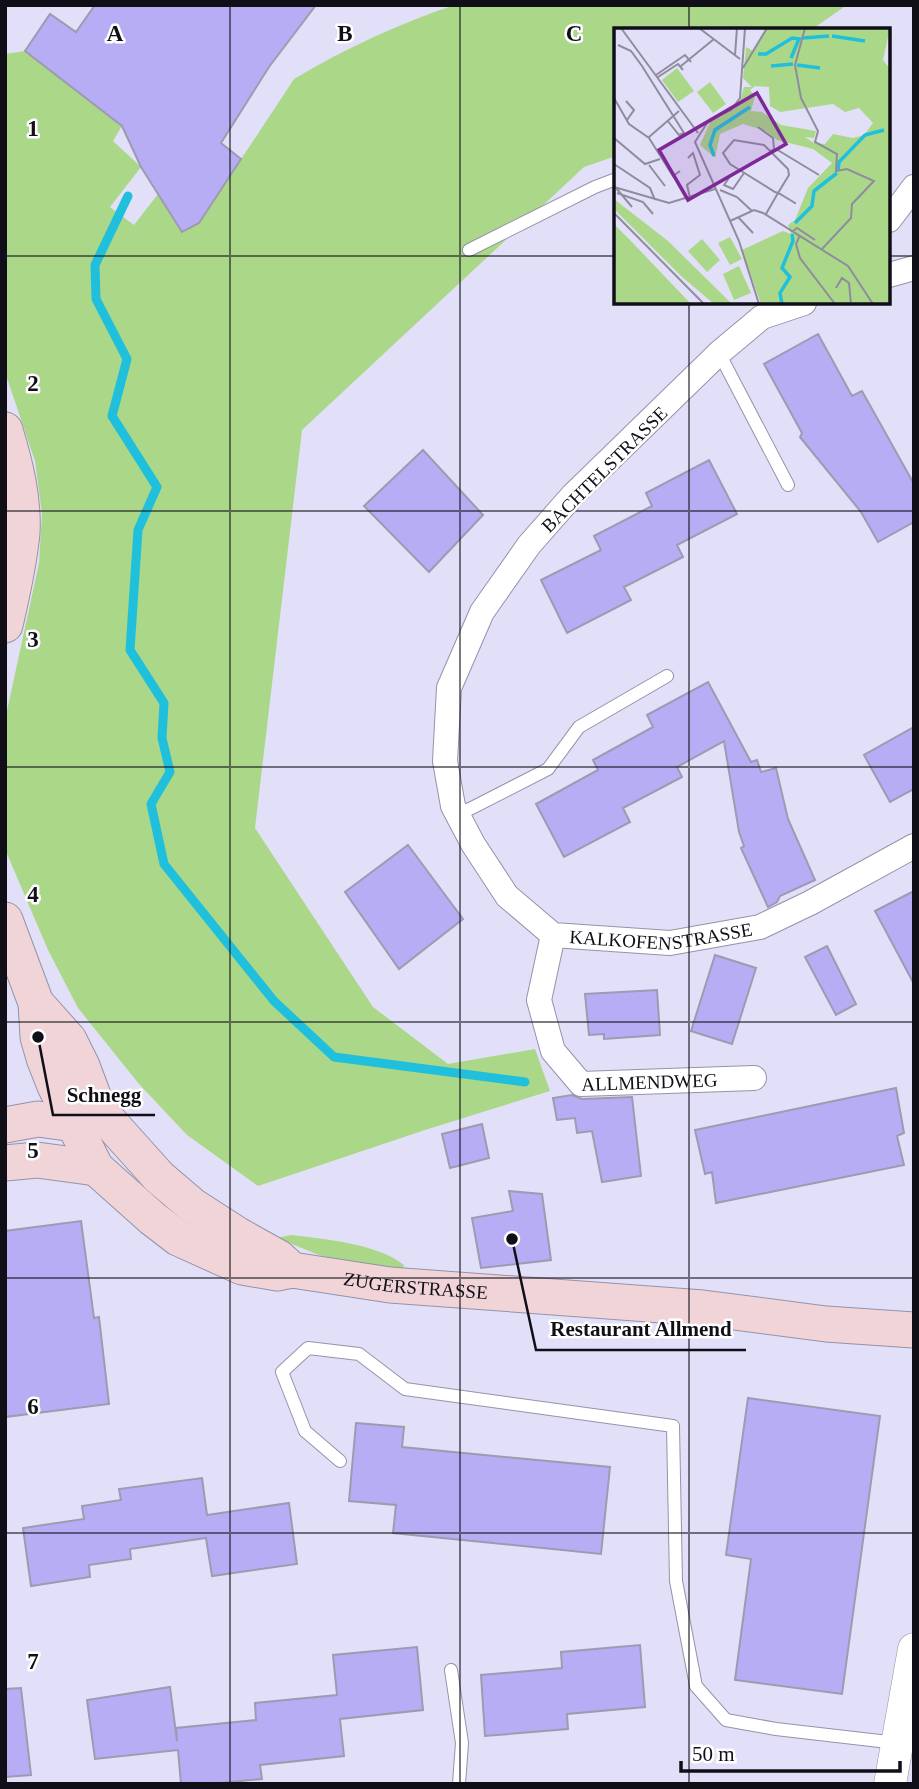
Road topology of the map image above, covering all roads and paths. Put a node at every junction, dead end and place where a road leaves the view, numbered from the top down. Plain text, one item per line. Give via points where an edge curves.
1 (614, 180) edge
2 (914, 187) edge
3 (892, 211) edge
4 (469, 250) dead end
5 (914, 268) edge
6 (891, 274) edge
7 (801, 304) edge
8 (719, 352) junction
9 (5, 430) edge
10 (788, 485) dead end
11 (5, 625) edge
12 (667, 676) dead end
13 (456, 811) junction
14 (914, 846) edge
15 (5, 920) edge
16 (553, 935) junction
17 (754, 1078) dead end
18 (86, 1116) junction
19 (5, 1125) edge
20 (21, 1161) edge
21 (96, 1168) junction
22 (292, 1270) junction
23 (914, 1330) edge
24 (340, 1461) dead end
25 (914, 1649) edge
26 (450, 1670) dead end
27 (897, 1743) junction
28 (459, 1784) edge
29 (890, 1784) edge

1 - 4 lane
2 - 3 street
5 - 6 street
7 - 8 street, BACHTELSTRASSE via 762,317
8 - 10 lane
8 - 13 street, BACHTELSTRASSE via 573,495 529,545 482,612 449,688 445,761
9 - 11 main road via 19,482 22,531
12 - 13 lane via 579,727 548,769
13 - 16 street, KALKOFENSTRASSE via 507,896
14 - 16 street, KALKOFENSTRASSE via 760,927 670,943
15 - 18 main road, ZUGERSTRASSE via 36,1003 69,1040 82,1066
16 - 17 street, ALLMENDWEG via 540,1000 553,1051 582,1084
18 - 19 main road
18 - 20 main road via 52,1149
18 - 21 main road, ZUGERSTRASSE
18 - 22 main road, ZUGERSTRASSE via 193,1206
20 - 21 main road
21 - 22 main road, ZUGERSTRASSE via 178,1238 242,1266 276,1273
22 - 23 main road, ZUGERSTRASSE via 390,1285 703,1308
24 - 27 lane via 305,1431 282,1372 308,1348 359,1354 405,1389 673,1426 676,1581 696,1686 726,1720
25 - 27 street
26 - 28 lane via 461,1743
27 - 29 street

